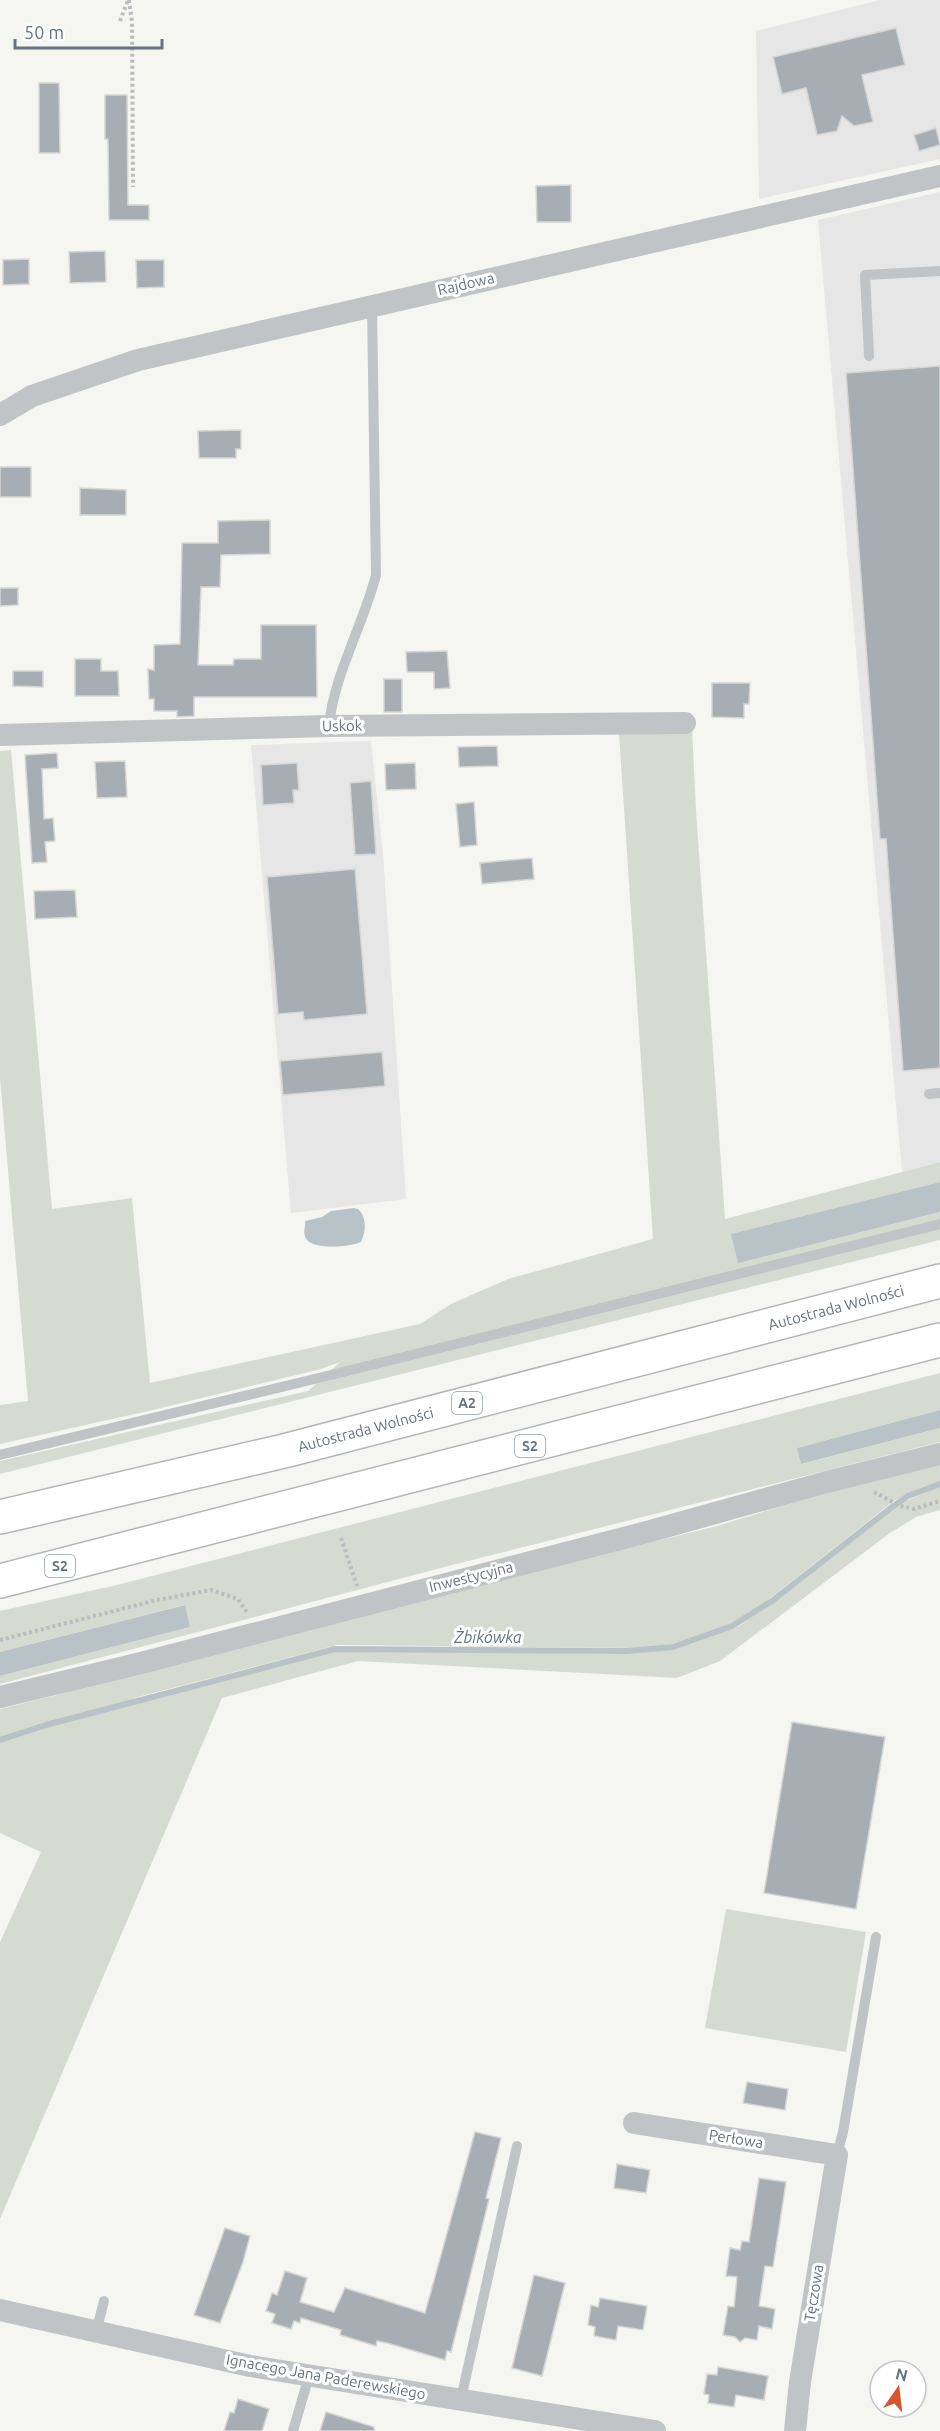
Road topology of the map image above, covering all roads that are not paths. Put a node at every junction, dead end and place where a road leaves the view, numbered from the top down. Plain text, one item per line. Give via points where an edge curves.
1 (940, 176) edge
2 (940, 271) edge
3 (372, 306) junction
4 (869, 356) dead end
5 (0, 415) edge
6 (684, 723) dead end
7 (329, 726) junction
8 (0, 735) edge
9 (940, 1224) edge
10 (940, 1281) edge
11 (940, 1340) edge
12 (940, 1454) edge
13 (0, 1455) edge
14 (0, 1517) edge
15 (0, 1581) edge
16 (0, 1697) edge
17 (876, 1937) dead end
18 (634, 2123) dead end
19 (517, 2146) dead end
20 (837, 2155) junction
21 (104, 2301) dead end
22 (0, 2310) edge
23 (96, 2333) junction
24 (309, 2376) junction
25 (460, 2399) junction
26 (293, 2431) edge
27 (655, 2431) edge
28 (795, 2431) edge

1 - 3 street, Rajdowa
2 - 4 lane via 866,275
3 - 5 street, Rajdowa via 138,360 32,396
3 - 7 lane via 376,575 331,702
6 - 7 street, Uskok
7 - 8 street, Uskok
9 - 13 lane
10 - 14 highway, Autostrada Wolności / A2 via 284,1450
11 - 15 highway, S2
12 - 16 street, Inwestycyjna
17 - 20 lane
18 - 20 street, Perłowa
19 - 25 lane
20 - 28 street, Tęczowa
21 - 23 lane
22 - 23 street, Ignacego Jana Paderewskiego
23 - 24 street, Ignacego Jana Paderewskiego
24 - 25 street, Ignacego Jana Paderewskiego
24 - 26 lane
25 - 27 street, Ignacego Jana Paderewskiego

